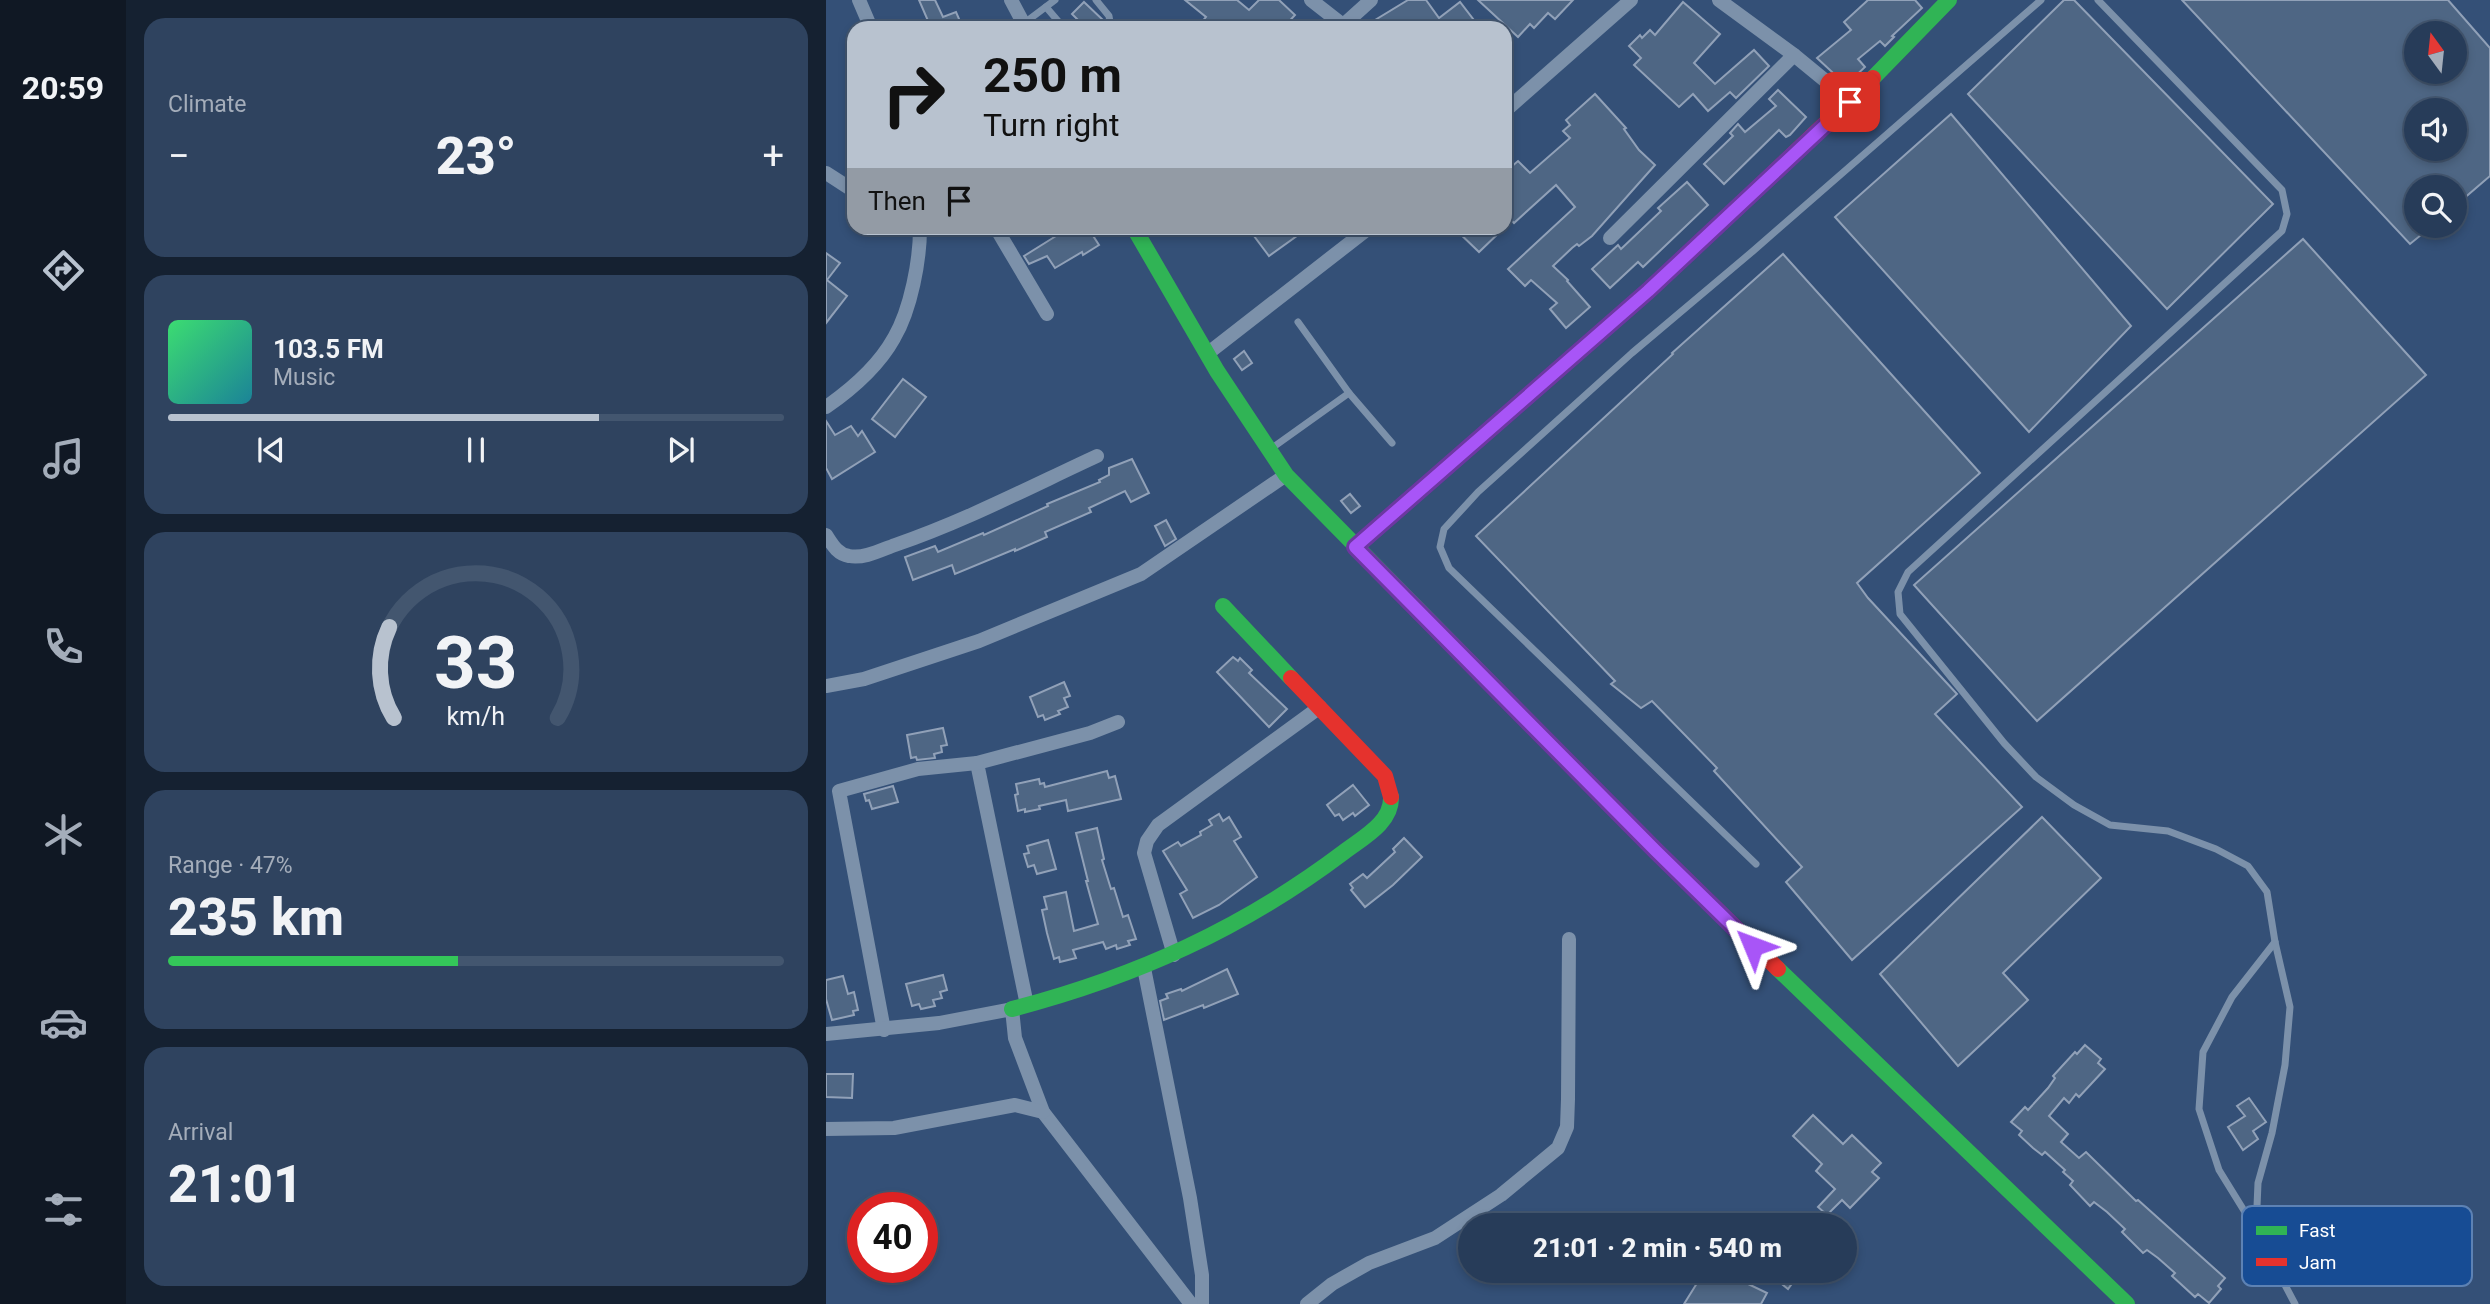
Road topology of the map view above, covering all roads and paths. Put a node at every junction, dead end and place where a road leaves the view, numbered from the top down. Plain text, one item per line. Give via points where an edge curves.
1 (859, 0) edge
2 (1011, 0) edge
3 (1055, 0) edge
4 (1096, 0) edge
5 (1311, 0) edge
6 (1371, 0) edge
7 (1631, 0) edge
8 (1719, 0) edge
9 (1949, 0) edge
10 (2041, 0) edge
11 (2098, 0) edge
12 (1046, 7) junction
13 (868, 21) edge
14 (1022, 21) edge
15 (1030, 21) edge
16 (1058, 21) edge
17 (1110, 21) edge
18 (1334, 21) edge
19 (1348, 21) edge
20 (1794, 55) junction
21 (1850, 102) junction
22 (1512, 105) edge
23 (826, 173) edge
24 (847, 186) edge
25 (919, 235) edge
26 (1000, 235) edge
27 (1138, 235) edge
28 (1360, 235) edge
29 (1610, 238) dead end
30 (1047, 314) dead end
31 (1298, 322) dead end
32 (1207, 354) junction
33 (1349, 393) junction
34 (826, 407) edge
35 (1392, 443) dead end
36 (1268, 450) junction
37 (1097, 456) dead end
38 (1286, 475) junction
39 (829, 544) edge
40 (1355, 547) junction
41 (1223, 606) dead end
42 (826, 686) edge
43 (1320, 708) junction
44 (1118, 722) dead end
45 (977, 763) junction
46 (832, 792) edge
47 (1756, 864) dead end
48 (1569, 939) dead end
49 (2275, 942) junction
50 (1174, 955) junction
51 (1144, 968) junction
52 (1019, 1007) junction
53 (884, 1030) junction
54 (826, 1034) edge
55 (1043, 1112) junction
56 (826, 1129) edge
57 (2257, 1206) edge
58 (2242, 1207) edge
59 (2286, 1286) edge
60 (1191, 1304) edge
61 (1202, 1304) edge
62 (1307, 1304) edge
63 (2127, 1304) edge
64 (2295, 1304) edge

1 - 13 street
2 - 14 street
3 - 12 lane
4 - 17 lane
5 - 18 street
6 - 19 street
7 - 22 street
8 - 20 street
9 - 21 street
10 - 47 lane via 1632,353 1478,492 1444,529 1440,547 1449,568
11 - 49 lane via 2282,190 2287,214 2282,231 1908,572 1898,592 1900,614 2004,743 2036,777 2074,805 2110,825 2168,831 2248,866 2267,892
12 - 15 lane
12 - 16 lane
20 - 21 street
20 - 29 street
21 - 40 street via 1648,291
23 - 24 street
25 - 34 street via 915,272 895,337 859,381
26 - 30 street
27 - 32 street
28 - 32 street
31 - 33 lane
32 - 36 street
33 - 35 lane
33 - 36 lane
36 - 38 street
37 - 39 street via 920,537 862,556 841,553
38 - 40 street
38 - 42 street via 1141,574 979,641 864,679
40 - 63 street via 1674,870
41 - 43 street
43 - 50 street via 1158,825 1147,841 1144,853
43 - 50 street via 1385,776 1392,794 1390,811 1316,873 1220,934
44 - 45 street
45 - 46 street via 918,769
45 - 52 street
46 - 53 street
48 - 62 street via 1567,1127 1558,1148 1501,1195 1435,1238 1369,1263
49 - 57 lane via 2290,1007 2286,1065 2258,1183
49 - 58 lane via 2232,997 2203,1052 2199,1109 2219,1170
50 - 51 street
51 - 52 street
51 - 61 street via 1190,1198
52 - 53 street
52 - 55 street via 1015,1038
53 - 54 street
55 - 56 street via 1015,1105 894,1128
55 - 60 street
59 - 64 lane

